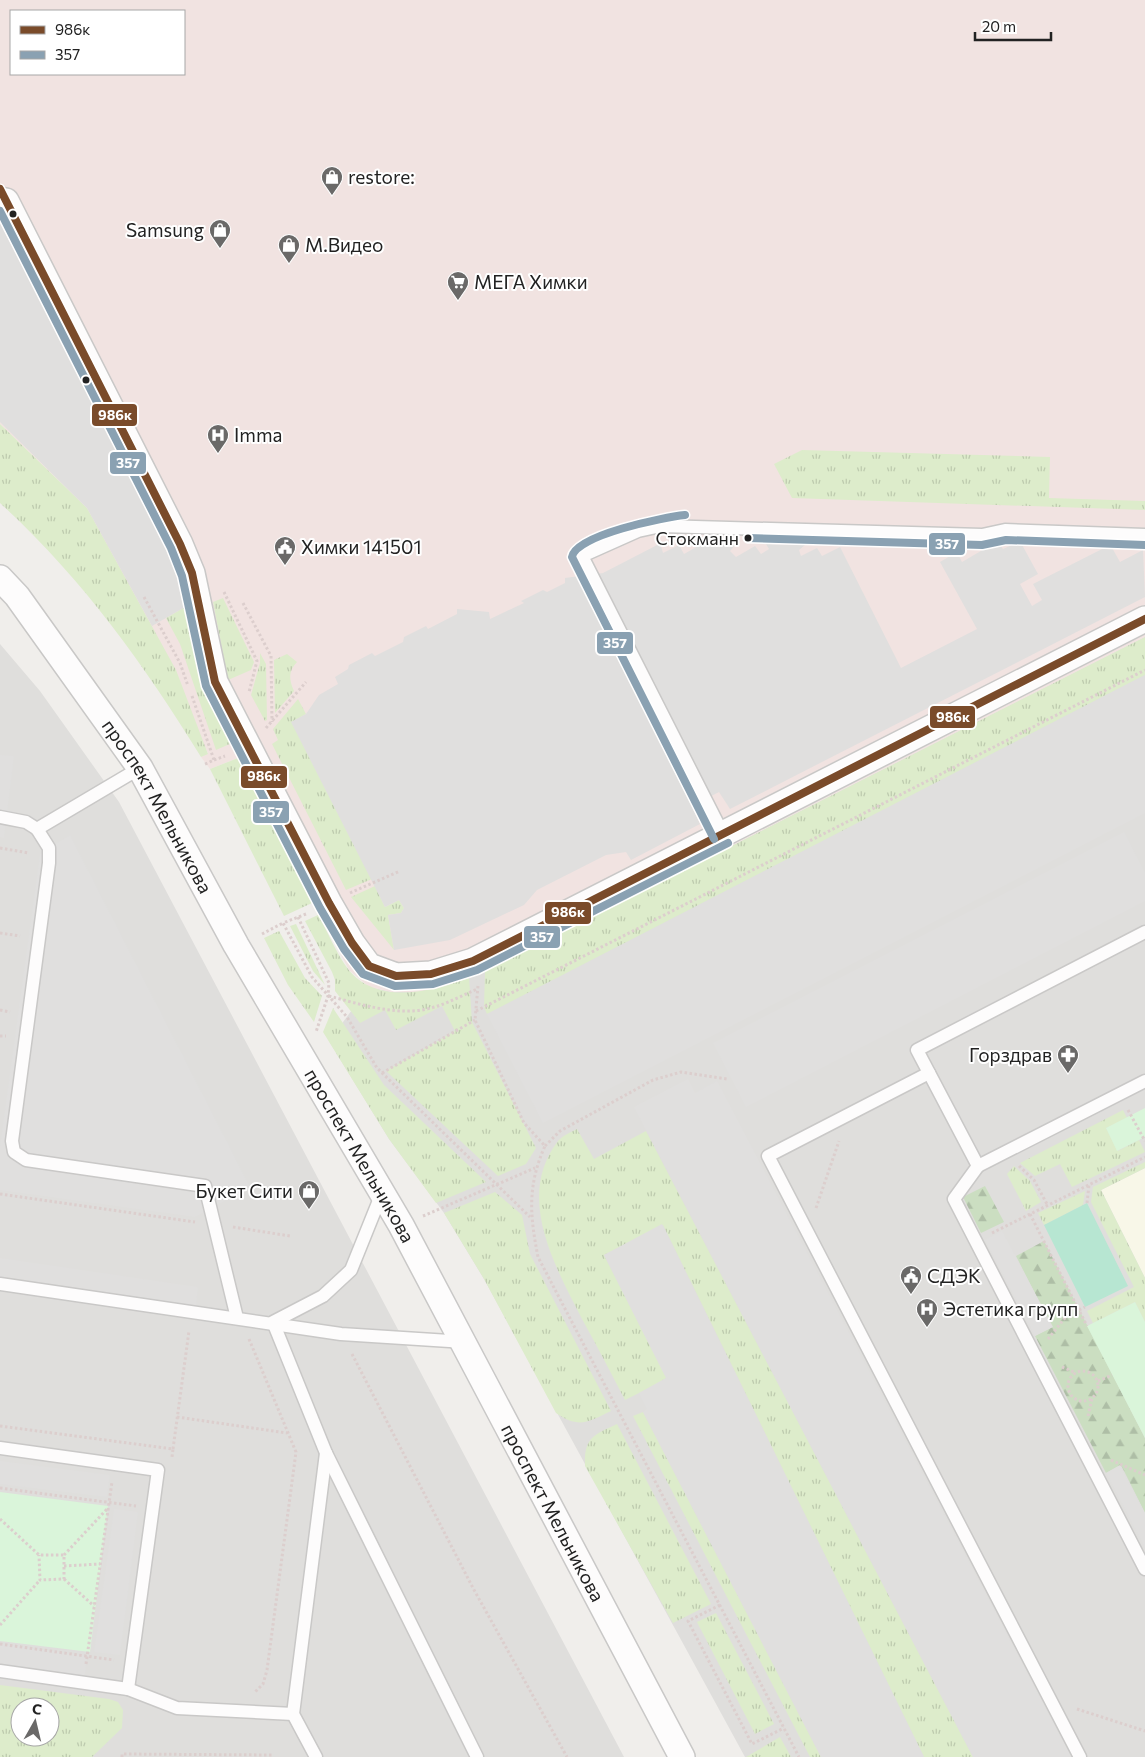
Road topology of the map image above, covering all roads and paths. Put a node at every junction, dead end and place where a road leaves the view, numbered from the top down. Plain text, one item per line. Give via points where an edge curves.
1 (2, 197) edge
2 (1145, 535) edge
3 (0, 578) edge
4 (221, 587) dead end
5 (144, 596) dead end
6 (242, 603) dead end
7 (1145, 619) edge
8 (1145, 670) edge
9 (306, 682) dead end
10 (247, 700) dead end
11 (272, 722) junction
12 (263, 732) dead end
13 (203, 765) dead end
14 (140, 768) junction
15 (0, 818) edge
16 (37, 829) junction
17 (723, 834) junction
18 (400, 871) dead end
19 (345, 896) dead end
20 (315, 910) dead end
21 (298, 917) junction
22 (283, 923) junction
23 (1145, 932) edge
24 (0, 933) edge
25 (262, 934) dead end
26 (20, 936) dead end
27 (478, 981) dead end
28 (478, 988) junction
29 (328, 996) junction
30 (0, 1010) edge
31 (10, 1012) dead end
32 (476, 1012) junction
33 (475, 1020) junction
34 (0, 1036) edge
35 (6, 1036) dead end
36 (303, 1060) junction
37 (382, 1073) junction
38 (929, 1073) junction
39 (727, 1078) dead end
40 (1145, 1081) edge
41 (1120, 1094) junction
42 (849, 1114) junction
43 (1145, 1141) edge
44 (545, 1146) junction
45 (1004, 1153) junction
46 (1145, 1157) edge
47 (978, 1166) junction
48 (535, 1168) junction
49 (494, 1184) junction
50 (1090, 1185) junction
51 (382, 1193) junction
52 (0, 1194) edge
53 (1087, 1203) dead end
54 (1048, 1206) junction
55 (1030, 1214) junction
56 (530, 1217) junction
57 (214, 1224) junction
58 (401, 1225) junction
59 (808, 1233) junction
60 (290, 1236) dead end
61 (976, 1241) junction
62 (0, 1284) edge
63 (1076, 1304) junction
64 (1085, 1307) dead end
65 (1079, 1310) junction
66 (237, 1318) junction
67 (273, 1322) junction
68 (1087, 1326) dead end
69 (180, 1329) dead end
70 (190, 1330) junction
71 (198, 1331) dead end
72 (341, 1334) junction
73 (241, 1338) dead end
74 (465, 1342) junction
75 (1035, 1356) junction
76 (1112, 1375) dead end
77 (1098, 1381) junction
78 (177, 1417) junction
79 (0, 1426) edge
80 (288, 1433) junction
81 (1082, 1446) junction
82 (0, 1448) edge
83 (173, 1449) junction
84 (326, 1454) junction
85 (172, 1459) dead end
86 (114, 1464) junction
87 (1145, 1475) edge
88 (0, 1488) edge
89 (109, 1505) junction
90 (153, 1509) junction
91 (0, 1519) edge
92 (39, 1555) junction
93 (64, 1555) junction
94 (100, 1564) junction
95 (64, 1566) junction
96 (1145, 1569) edge
97 (64, 1578) junction
98 (40, 1580) junction
99 (720, 1605) junction
100 (94, 1606) junction
101 (0, 1626) edge
102 (0, 1644) edge
103 (87, 1656) junction
104 (132, 1662) junction
105 (0, 1671) edge
106 (84, 1683) junction
107 (128, 1689) junction
108 (246, 1698) dead end
109 (1049, 1699) junction
110 (293, 1714) junction
111 (784, 1728) junction
112 (1145, 1731) edge
113 (273, 1755) dead end
114 (170, 1756) edge
115 (245, 1756) edge
116 (122, 1757) edge
117 (316, 1757) edge
118 (478, 1757) edge
119 (567, 1757) edge
120 (682, 1757) edge
121 (799, 1757) edge
122 (1080, 1757) edge

1 - 17 street via 180,544 192,573 215,682 329,903 352,943 370,966 396,976 452,969
2 - 17 lane via 1006,530 982,535 677,526 638,531 582,556
3 - 14 street, проспект Мельникова via 17,596
4 - 10 path via 257,661
5 - 13 path via 180,663 214,760
6 - 11 path via 271,656
7 - 17 street
8 - 32 path
9 - 11 path
11 - 12 path
14 - 16 lane
14 - 36 street, проспект Мельникова via 236,946
15 - 16 lane via 26,822
16 - 57 lane via 49,848 49,863 12,1141 14,1152 26,1160 205,1186
18 - 19 path
20 - 21 path
21 - 22 path
21 - 29 path via 327,976
22 - 25 path
22 - 29 path via 312,977
23 - 38 lane via 917,1050
24 - 26 path
27 - 28 path
28 - 29 path via 426,1010 363,1005
28 - 32 path
29 - 36 path
29 - 37 path via 347,1017
30 - 31 path
32 - 33 path
33 - 37 path
33 - 44 path via 524,1123
34 - 35 path
36 - 51 street, проспект Мельникова
37 - 49 path
38 - 42 lane
38 - 47 lane
39 - 44 path via 681,1072 653,1080 560,1130
40 - 41 lane
41 - 43 path
41 - 45 lane
42 - 59 path
42 - 59 lane via 768,1156
44 - 48 path
45 - 47 lane
45 - 54 path via 1034,1180
46 - 50 path
47 - 61 lane via 954,1199
48 - 49 path
48 - 56 path
49 - 56 path
49 - 58 path
50 - 53 path
50 - 54 path
51 - 58 street, проспект Мельникова
51 - 67 lane via 351,1270 323,1296
52 - 57 path
54 - 55 path
55 - 61 path
55 - 63 path
56 - 99 path via 538,1258
57 - 60 path
57 - 66 lane
58 - 74 street, проспект Мельникова
59 - 109 lane
61 - 75 lane
62 - 66 lane
63 - 65 path
63 - 75 path
64 - 65 path
65 - 68 path
66 - 67 lane
67 - 72 lane
67 - 84 lane
69 - 70 path
70 - 71 path
70 - 78 path
72 - 74 lane
72 - 119 path via 472,1588
73 - 80 path via 249,1339
74 - 120 street, проспект Мельникова
75 - 81 lane
76 - 77 path
77 - 77 path via 1091,1373 1081,1371 1069,1380 1068,1390 1077,1401 1087,1401 1098,1391
78 - 80 path
78 - 83 path
79 - 83 path
80 - 108 path via 296,1452 267,1670 259,1690
81 - 87 path
81 - 96 lane
82 - 86 lane
83 - 85 path
84 - 110 lane
84 - 118 lane
86 - 89 path
86 - 90 lane via 158,1470
88 - 89 path
89 - 90 path
89 - 93 path
89 - 94 path
90 - 104 lane
91 - 92 path
92 - 93 path
92 - 98 path
93 - 95 path
94 - 95 path
94 - 100 path
95 - 97 path
97 - 98 path
97 - 100 path
98 - 101 path
99 - 111 path
99 - 111 path via 688,1621 752,1744
100 - 103 path
102 - 103 path
103 - 104 path
103 - 106 path
104 - 107 lane
105 - 106 lane
106 - 107 lane
107 - 110 lane via 178,1708
109 - 112 path
109 - 122 lane
110 - 117 lane
111 - 121 path
113 - 115 path
114 - 115 path
114 - 116 path via 122,1754

